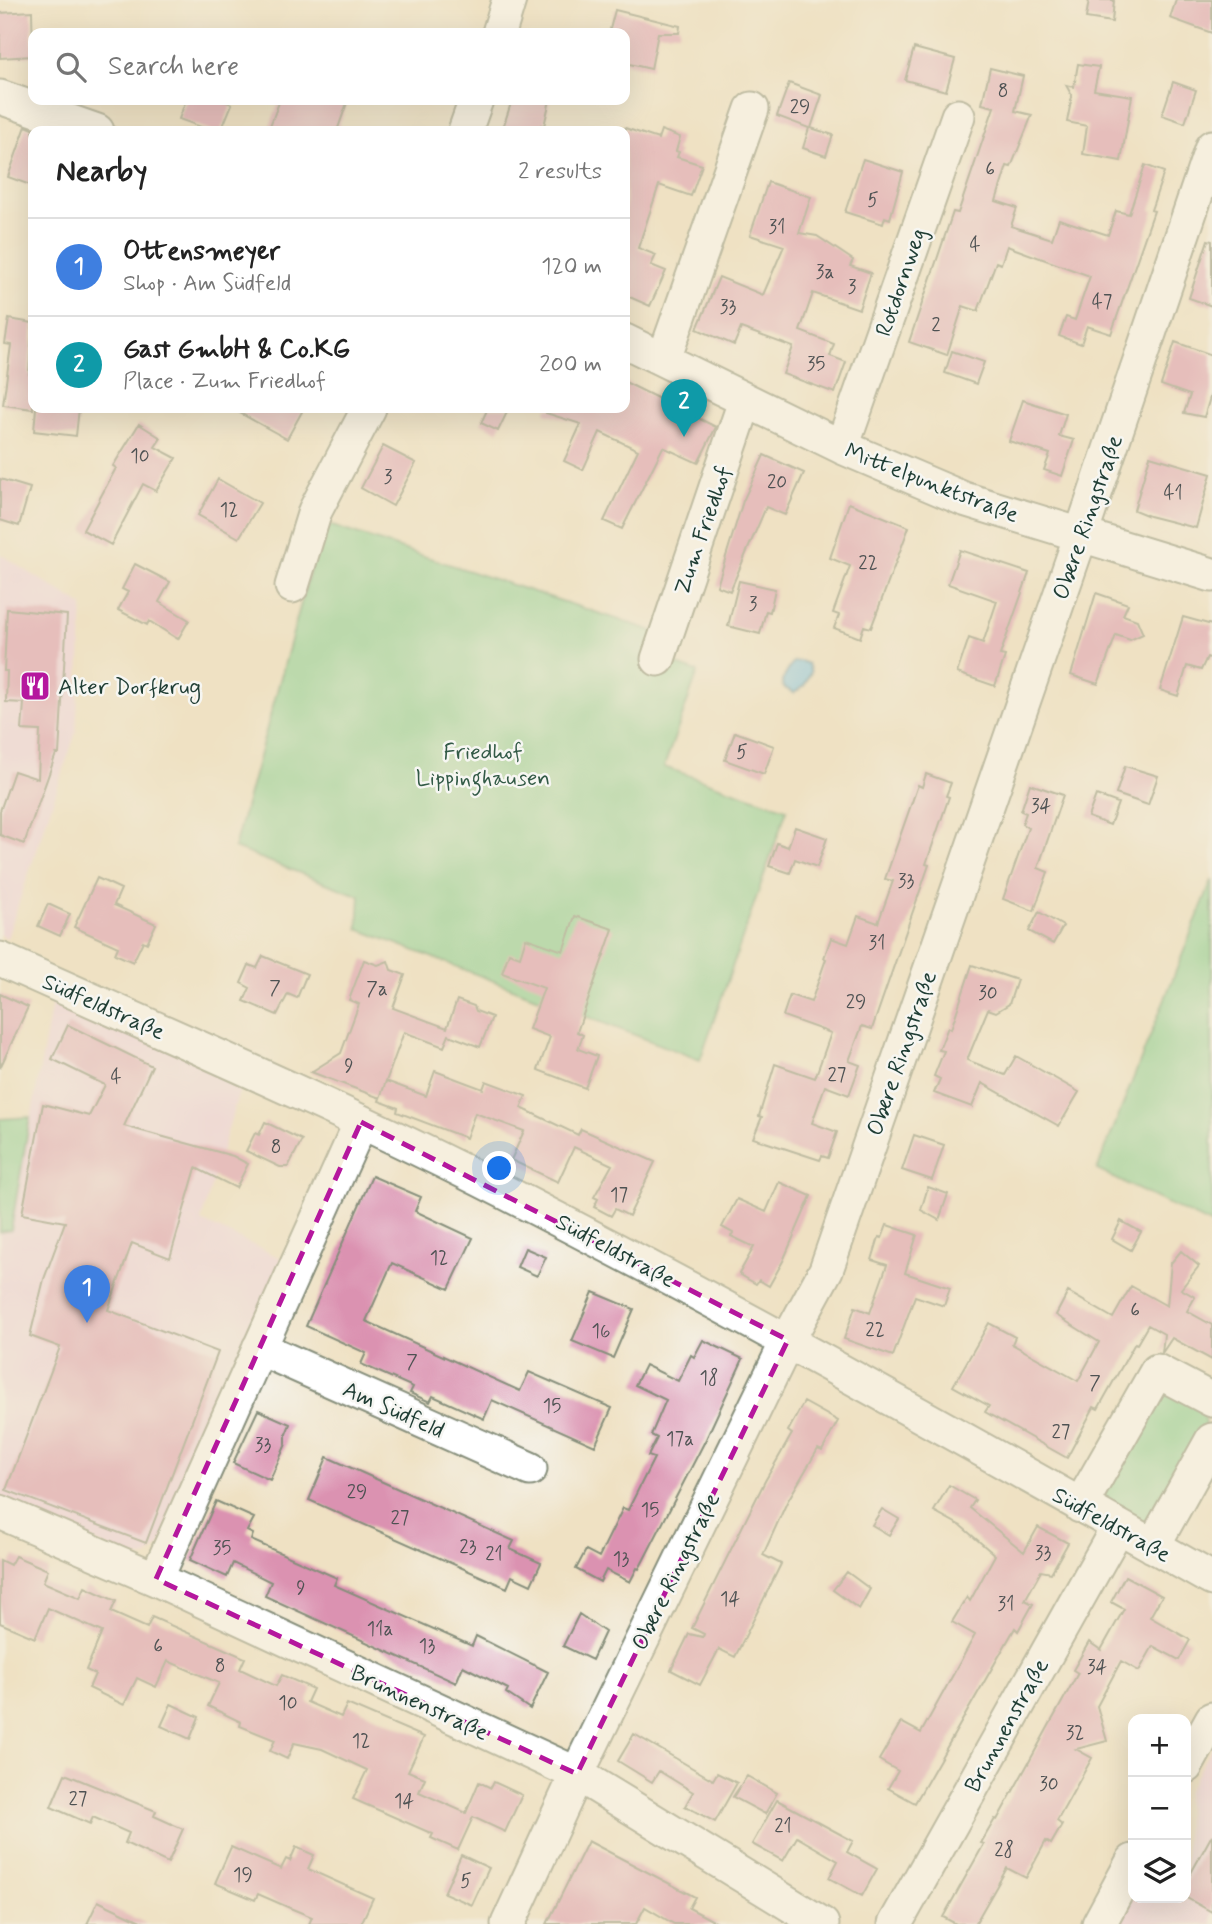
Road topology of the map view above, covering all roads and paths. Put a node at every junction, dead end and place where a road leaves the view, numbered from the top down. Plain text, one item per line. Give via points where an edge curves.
1 (509, 0) edge
2 (501, 28) edge
3 (0, 97) edge
4 (474, 105) edge
5 (752, 109) dead end
6 (958, 116) dead end
7 (83, 126) edge
8 (467, 126) edge
9 (1209, 164) edge
10 (630, 343) edge
11 (664, 359) junction
12 (746, 401) junction
13 (366, 413) edge
14 (842, 447) junction
15 (1081, 536) junction
16 (1212, 575) edge
17 (292, 586) dead end
18 (658, 659) dead end
19 (0, 959) edge
20 (361, 1122) junction
21 (788, 1340) junction
22 (259, 1348) junction
23 (1212, 1400) edge
24 (1212, 1440) edge
25 (530, 1469) dead end
26 (1080, 1506) junction
27 (0, 1512) edge
28 (1118, 1527) junction
29 (1153, 1546) junction
30 (156, 1579) junction
31 (1212, 1579) edge
32 (1212, 1719) edge
33 (1191, 1757) edge
34 (577, 1774) junction
35 (1128, 1870) edge
36 (508, 1924) edge
37 (822, 1924) edge
38 (895, 1924) edge
39 (1099, 1924) edge

1 - 2 street
3 - 7 street
4 - 8 street
5 - 11 street
6 - 14 street, Rotdornweg
9 - 15 street, Obere Ringstraße
10 - 11 street, Mittelpunktstraße
11 - 12 street, Mittelpunktstraße
12 - 14 street, Mittelpunktstraße
12 - 18 street, Zum Friedhof
13 - 17 street via 315,511
14 - 15 street, Mittelpunktstraße via 964,499
15 - 16 street, Mittelpunktstraße
15 - 21 street, Obere Ringstraße via 826,1270
19 - 20 street, Südfeldstraße
20 - 21 street, Südfeldstraße
20 - 22 street
21 - 26 street, Südfeldstraße
21 - 34 street, Obere Ringstraße
22 - 25 street, Am Südfeld
22 - 30 street
23 - 26 street via 1157,1371
24 - 29 street
26 - 28 street, Südfeldstraße
27 - 30 street, Brunnenstraße
28 - 29 street, Südfeldstraße
28 - 38 street, Brunnenstraße
29 - 31 street, Südfeldstraße
30 - 34 street, Brunnenstraße
32 - 33 street
34 - 36 street, Obere Ringstraße
34 - 37 street, Brunnenstraße
35 - 39 street

